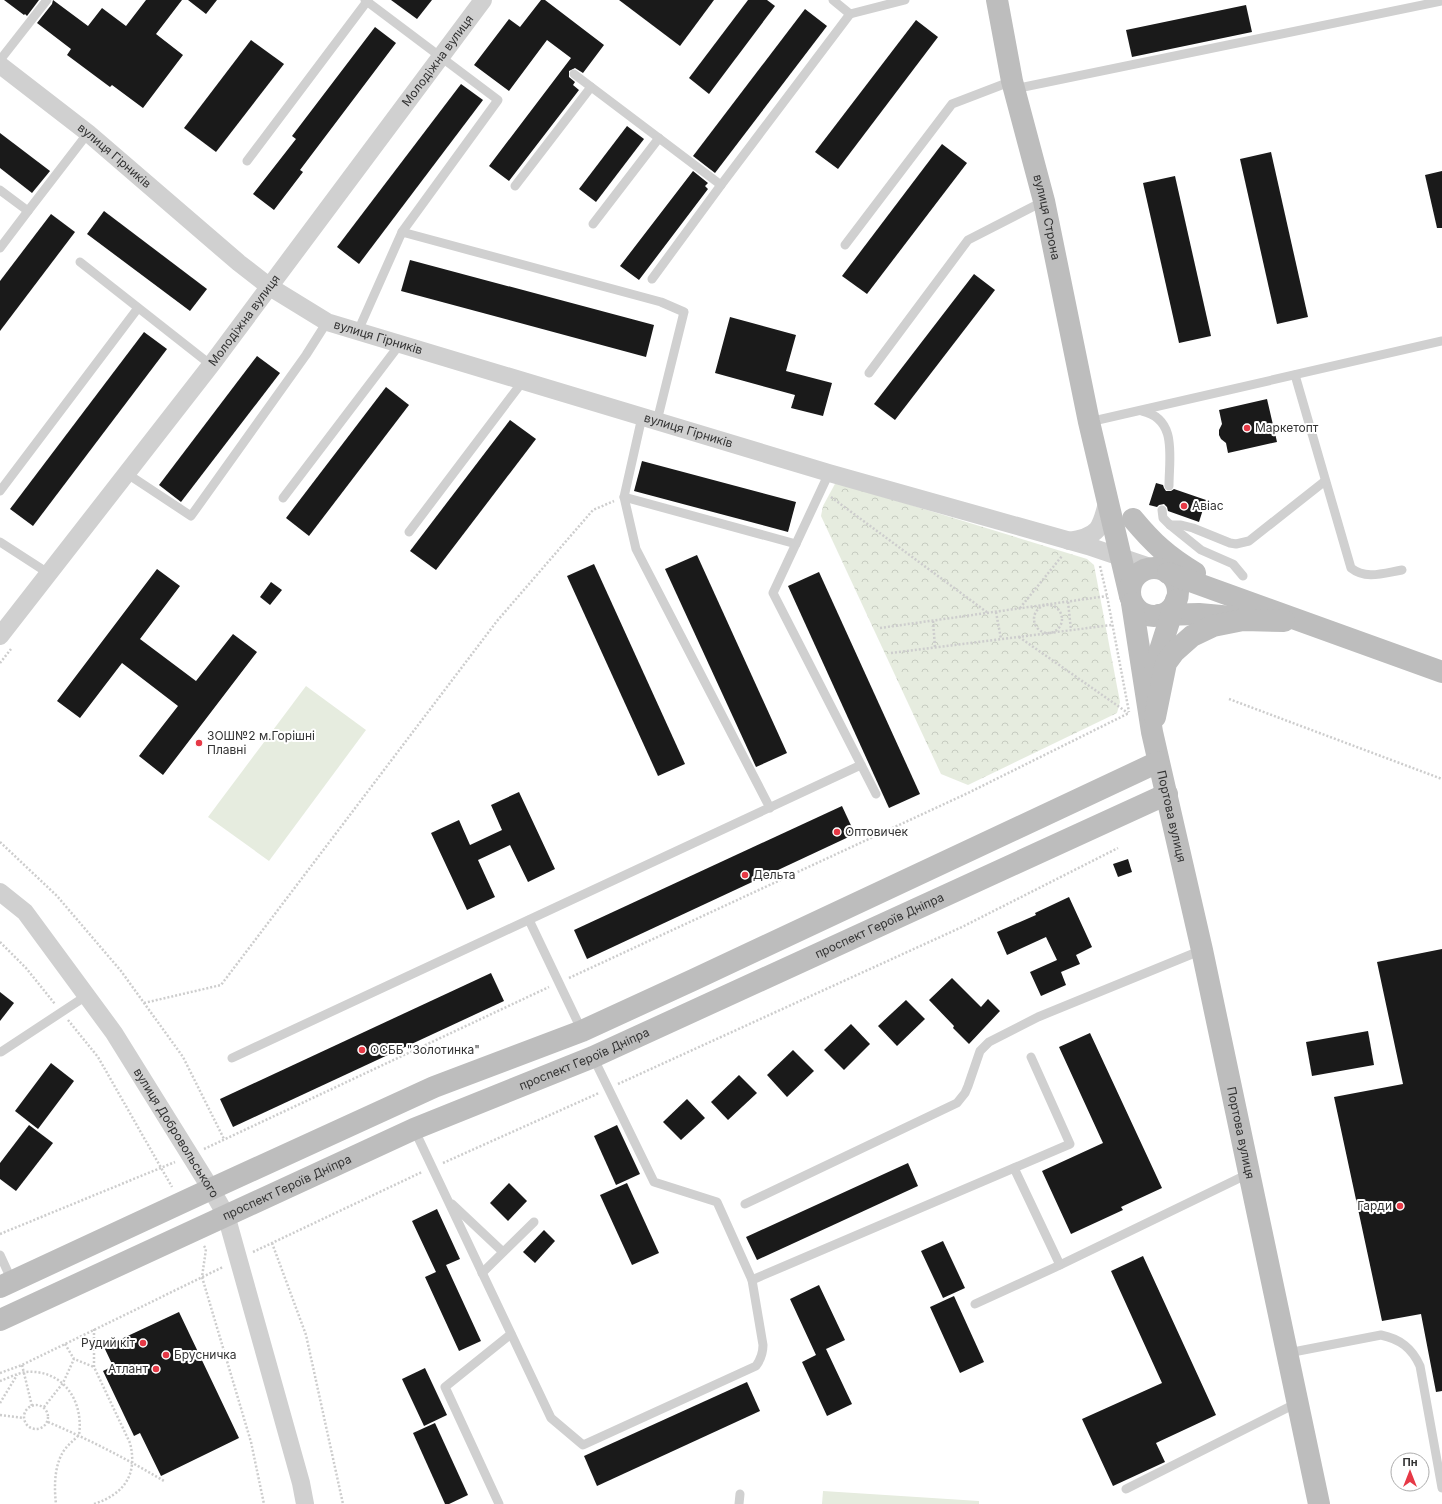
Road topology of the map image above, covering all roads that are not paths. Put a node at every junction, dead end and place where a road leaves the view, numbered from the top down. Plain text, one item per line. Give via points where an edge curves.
1 (47, 0) edge
2 (367, 0) edge
3 (483, 0) edge
4 (833, 0) edge
5 (905, 0) edge
6 (997, 0) edge
7 (1442, 1) edge
8 (1405, 4) edge
9 (850, 14) junction
10 (441, 56) junction
11 (0, 60) edge
12 (0, 65) edge
13 (574, 74) dead end
14 (1013, 85) junction
15 (591, 87) junction
16 (88, 133) junction
17 (659, 138) junction
18 (247, 161) dead end
19 (721, 185) junction
20 (515, 186) dead end
21 (0, 190) edge
22 (1044, 201) junction
23 (28, 211) junction
24 (593, 224) dead end
25 (402, 232) junction
26 (845, 245) dead end
27 (0, 248) edge
28 (80, 262) dead end
29 (652, 279) dead end
30 (270, 287) junction
31 (138, 308) junction
32 (327, 322) junction
33 (358, 331) junction
34 (1442, 341) edge
35 (400, 344) junction
36 (211, 365) junction
37 (869, 373) dead end
38 (1295, 375) junction
39 (523, 381) junction
40 (1140, 410) junction
41 (650, 419) junction
42 (1091, 428) junction
43 (126, 473) junction
44 (829, 473) junction
45 (1325, 481) junction
46 (1169, 486) dead end
47 (0, 491) edge
48 (624, 497) junction
49 (283, 498) dead end
50 (1108, 499) junction
51 (1162, 510) dead end
52 (1133, 519) junction
53 (1170, 525) junction
54 (408, 532) dead end
55 (0, 542) edge
56 (796, 544) junction
57 (1088, 546) junction
58 (1066, 548) junction
59 (1122, 558) junction
60 (1160, 570) junction
61 (1402, 570) dead end
62 (48, 573) junction
63 (1243, 576) dead end
64 (1130, 596) junction
65 (1169, 610) junction
66 (1275, 615) junction
67 (0, 636) edge
68 (1442, 672) edge
69 (1152, 732) junction
70 (1158, 762) junction
71 (861, 766) junction
72 (876, 794) dead end
73 (1167, 794) junction
74 (770, 808) junction
75 (0, 892) edge
76 (529, 920) junction
77 (1202, 950) junction
78 (86, 996) junction
79 (582, 1031) junction
80 (0, 1053) edge
81 (593, 1057) junction
82 (1032, 1057) dead end
83 (232, 1058) dead end
84 (414, 1129) junction
85 (1014, 1168) junction
86 (1250, 1173) junction
87 (211, 1189) junction
88 (448, 1201) junction
89 (745, 1204) dead end
90 (226, 1216) junction
91 (534, 1222) dead end
92 (504, 1252) junction
93 (0, 1255) edge
94 (1060, 1265) junction
95 (482, 1273) junction
96 (752, 1280) junction
97 (6, 1284) edge
98 (975, 1304) dead end
99 (0, 1320) edge
100 (512, 1334) junction
101 (1288, 1353) junction
102 (1298, 1402) junction
103 (1442, 1488) edge
104 (1126, 1489) dead end
105 (740, 1494) dead end
106 (305, 1504) edge
107 (499, 1504) edge
108 (739, 1504) edge
109 (1319, 1504) edge

1 - 11 lane
2 - 10 lane
2 - 18 lane
3 - 10 street, Молодіжна вулиця
4 - 9 lane
5 - 9 lane
6 - 14 street, вулиця Строна
7 - 8 lane
8 - 14 lane
9 - 19 lane
10 - 25 lane via 498,100
10 - 30 street, Молодіжна вулиця
12 - 16 street, вулиця Гірників
13 - 15 lane
14 - 22 street, вулиця Строна
14 - 26 lane via 952,104
15 - 17 lane
15 - 20 lane
16 - 23 lane
16 - 30 street, вулиця Гірників via 239,264
17 - 19 lane
17 - 24 lane
19 - 29 lane
21 - 23 lane
22 - 37 lane via 968,240
22 - 42 street, вулиця Строна
23 - 27 lane
25 - 33 lane
25 - 41 lane via 660,302 684,312
28 - 31 lane
30 - 32 street, вулиця Гірників
30 - 36 street, Молодіжна вулиця
31 - 36 lane
31 - 47 lane
32 - 33 street, вулиця Гірників
32 - 43 lane via 191,516
33 - 35 street, вулиця Гірників
34 - 38 lane
35 - 39 street, вулиця Гірників
35 - 49 lane
36 - 43 street, Молодіжна вулиця
38 - 40 lane
38 - 45 lane
39 - 41 street, вулиця Гірників
39 - 54 lane
40 - 42 lane
40 - 46 lane via 1157,417 1168,432
41 - 44 street, вулиця Гірників
41 - 48 lane
42 - 50 street
42 - 52 street
43 - 62 street, Молодіжна вулиця
44 - 56 lane
44 - 58 street, вулиця Гірників
45 - 53 lane via 1249,541 1243,543 1230,543 1193,528
45 - 61 lane via 1351,568 1368,576
48 - 56 lane
48 - 74 lane via 636,549
50 - 58 street via 1099,527 1092,535
50 - 59 street
51 - 53 lane via 1163,518
52 - 60 street
52 - 66 street via 1152,542 1174,560
53 - 63 lane via 1201,550 1233,564
55 - 62 lane
56 - 71 lane via 773,593
57 - 58 street, вулиця Гірників
57 - 59 street
57 - 64 street via 1107,557 1119,569
59 - 60 street
59 - 64 street
60 - 64 street via 1145,570 1138,574 1130,588
60 - 65 street via 1173,578 1178,592
60 - 66 street
62 - 67 street, Молодіжна вулиця
64 - 65 street via 1137,609 1144,614 1151,616
64 - 69 street
65 - 66 street via 1198,614
65 - 69 street via 1153,689
66 - 68 street
66 - 69 street via 1213,626 1192,636 1174,652 1166,663
69 - 70 street, Портова вулиця
70 - 73 street, Портова вулиця
70 - 79 street
71 - 72 lane
71 - 74 lane
73 - 77 street, Портова вулиця
73 - 81 street, проспект Героїв Дніпра
74 - 76 lane
75 - 78 street, вулиця Добровольського via 24,912
76 - 79 lane
76 - 83 lane
77 - 86 street, Портова вулиця
77 - 89 lane via 1038,1017 989,1042 980,1051 965,1094 957,1103
78 - 80 lane
78 - 87 street, вулиця Добровольського via 114,1033
79 - 87 street via 434,1087
81 - 84 street, проспект Героїв Дніпра
81 - 96 lane via 654,1182 717,1202
82 - 85 lane via 1070,1144
84 - 88 lane
84 - 90 street, проспект Героїв Дніпра
85 - 94 lane
85 - 96 lane
86 - 94 lane
86 - 101 street, Портова вулиця
87 - 90 street, вулиця Добровольського
87 - 97 street
88 - 92 lane
88 - 95 lane
90 - 99 street, проспект Героїв Дніпра
90 - 106 street, вулиця Добровольського
91 - 92 lane
92 - 95 lane
93 - 97 lane
94 - 98 lane
95 - 100 lane
96 - 100 lane via 763,1345 761,1360 756,1366 583,1445 551,1418
100 - 107 lane via 445,1387
101 - 102 street, Портова вулиця
101 - 103 lane via 1381,1335 1401,1341 1409,1348 1420,1366
102 - 104 lane
102 - 109 street, Портова вулиця
105 - 108 lane

